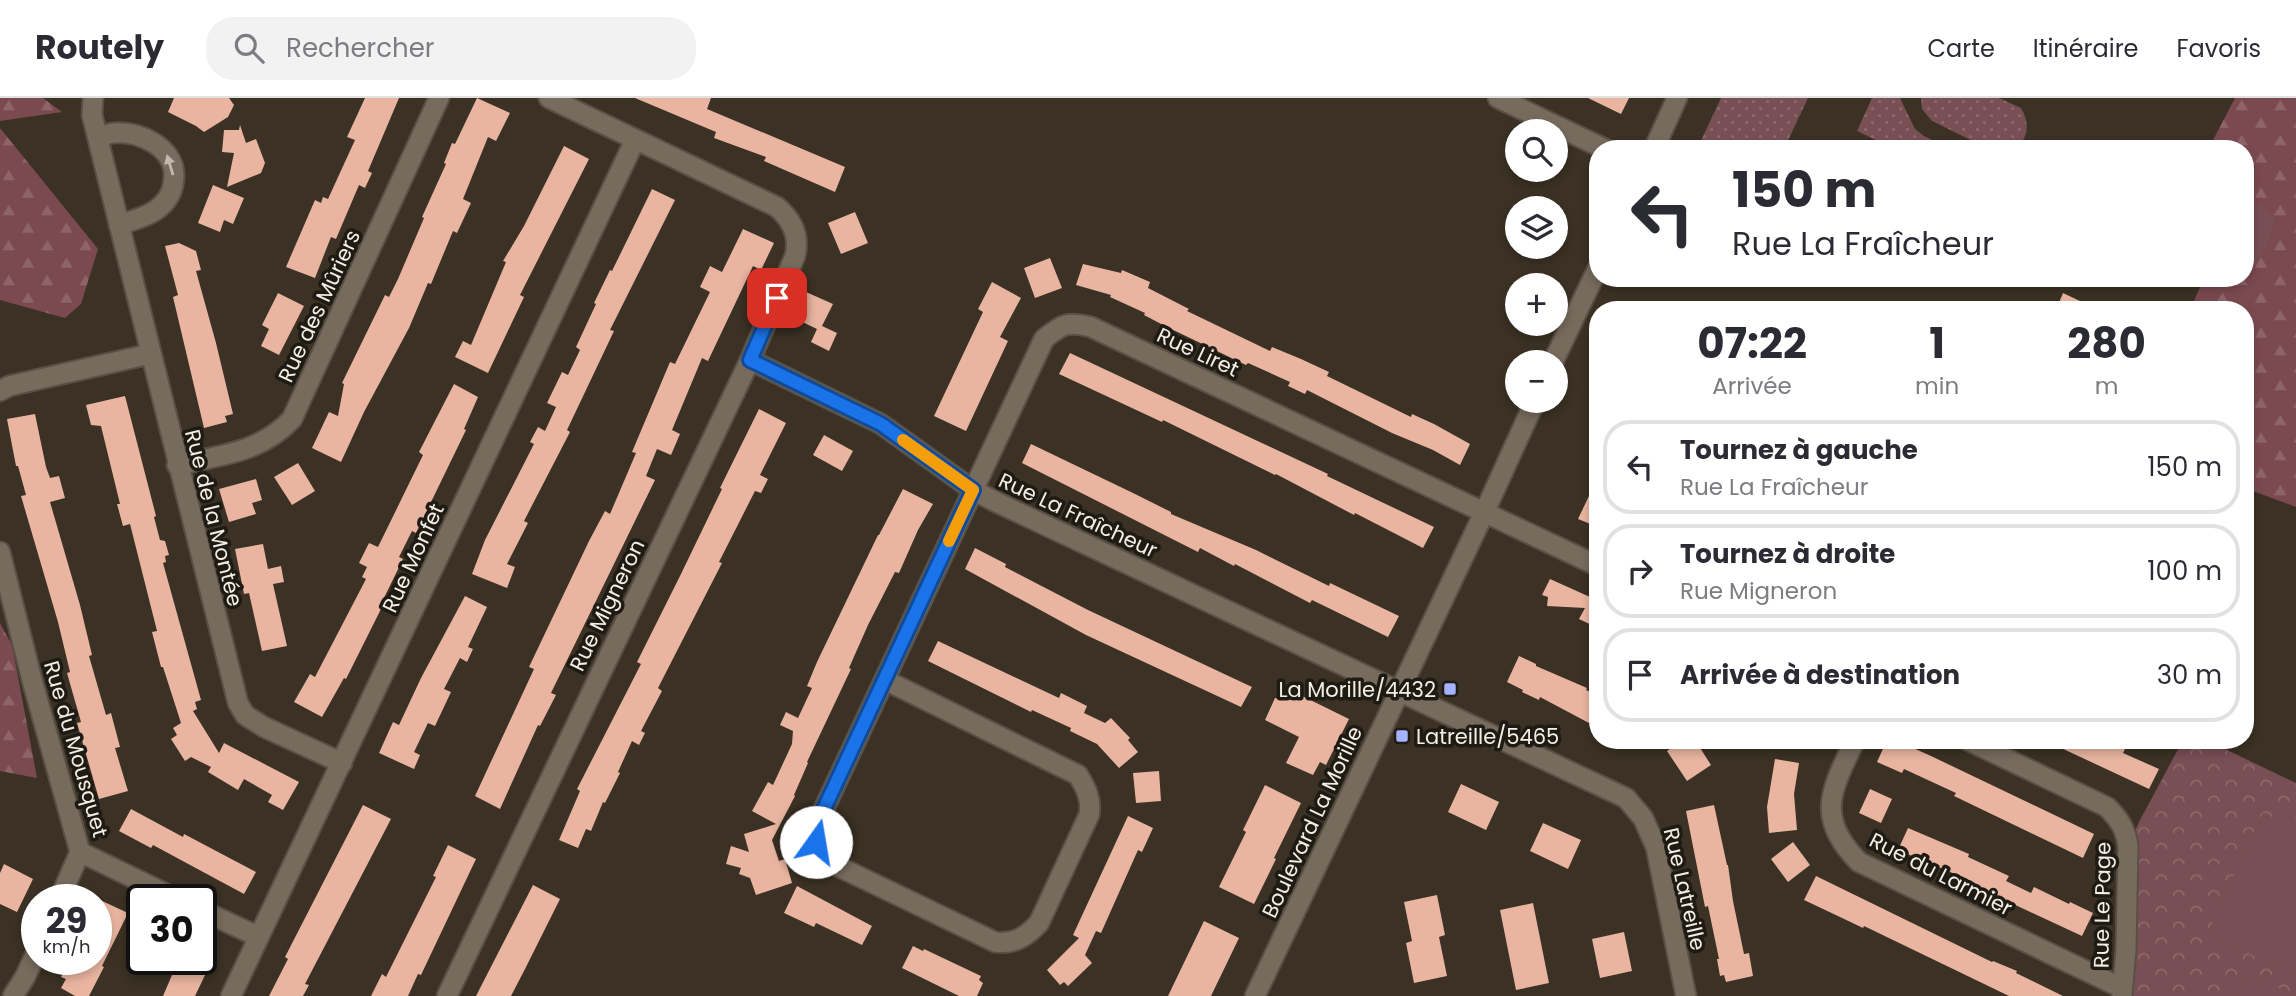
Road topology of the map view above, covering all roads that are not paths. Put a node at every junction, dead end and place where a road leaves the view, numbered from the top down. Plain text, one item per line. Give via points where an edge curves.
1 (93, 98) edge
2 (439, 98) edge
3 (549, 98) edge
4 (1498, 98) edge
5 (1677, 98) edge
6 (98, 138) junction
7 (635, 140) junction
8 (1658, 140) edge
9 (1589, 141) edge
10 (119, 225) junction
11 (1589, 287) edge
12 (1559, 350) edge
13 (150, 354) junction
14 (750, 360) junction
15 (0, 391) edge
16 (1530, 413) edge
17 (177, 465) junction
18 (973, 490) junction
19 (1485, 511) junction
20 (0, 552) edge
21 (1589, 562) edge
22 (885, 680) junction
23 (1398, 691) junction
24 (1851, 749) edge
25 (1987, 749) edge
26 (342, 763) junction
27 (80, 852) junction
28 (66, 884) edge
29 (146, 884) edge
30 (217, 917) edge
31 (259, 937) junction
32 (26, 975) edge
33 (2122, 992) edge
34 (13, 996) edge
35 (231, 996) edge
36 (447, 996) edge
37 (1255, 996) edge
38 (1686, 996) edge

1 - 6 street, Rue de la Montée
2 - 17 street, Rue des Mûriers via 292,419 264,442
3 - 7 street
4 - 9 street
5 - 8 street
6 - 10 street, Rue de la Montée
10 -> 6 street via 162,205 174,188 174,167 160,146 146,140 112,133
7 - 14 street, Rue Migneron via 777,206 795,231 796,256
7 - 26 street, Rue Monfet
10 - 13 street, Rue de la Montée
11 - 12 street
13 - 15 street
13 - 17 street, Rue de la Montée
14 - 18 street, Rue La Fraîcheur via 881,424
14 - 36 street, Rue Migneron
16 - 19 street, Boulevard La Morille
17 - 26 street, Rue de la Montée via 238,703 245,715 264,727
18 - 19 street, Rue Liret via 1044,339 1073,322
18 - 22 street
18 - 23 street, Rue La Fraîcheur
19 - 21 street
19 - 23 street, Boulevard La Morille
20 - 27 street, Rue du Mousquet
22 - 22 street via 815,828 822,855 995,942 1005,944 1028,935 1039,922 1089,815 1086,789 1078,775
23 - 37 street, Boulevard La Morille
23 - 38 street, Rue Latreille via 1626,798 1643,818 1656,847
24 - 33 street, Rue du Larmier via 1832,789 1830,808 1845,848 1859,862
25 - 33 street, Rue Le Page via 2107,807 2118,818 2128,847
26 - 31 street, Rue Monfet
27 - 28 street
27 - 29 street, Rue du Mousquet
30 - 31 street
31 - 35 street, Rue Monfet
32 - 34 street

